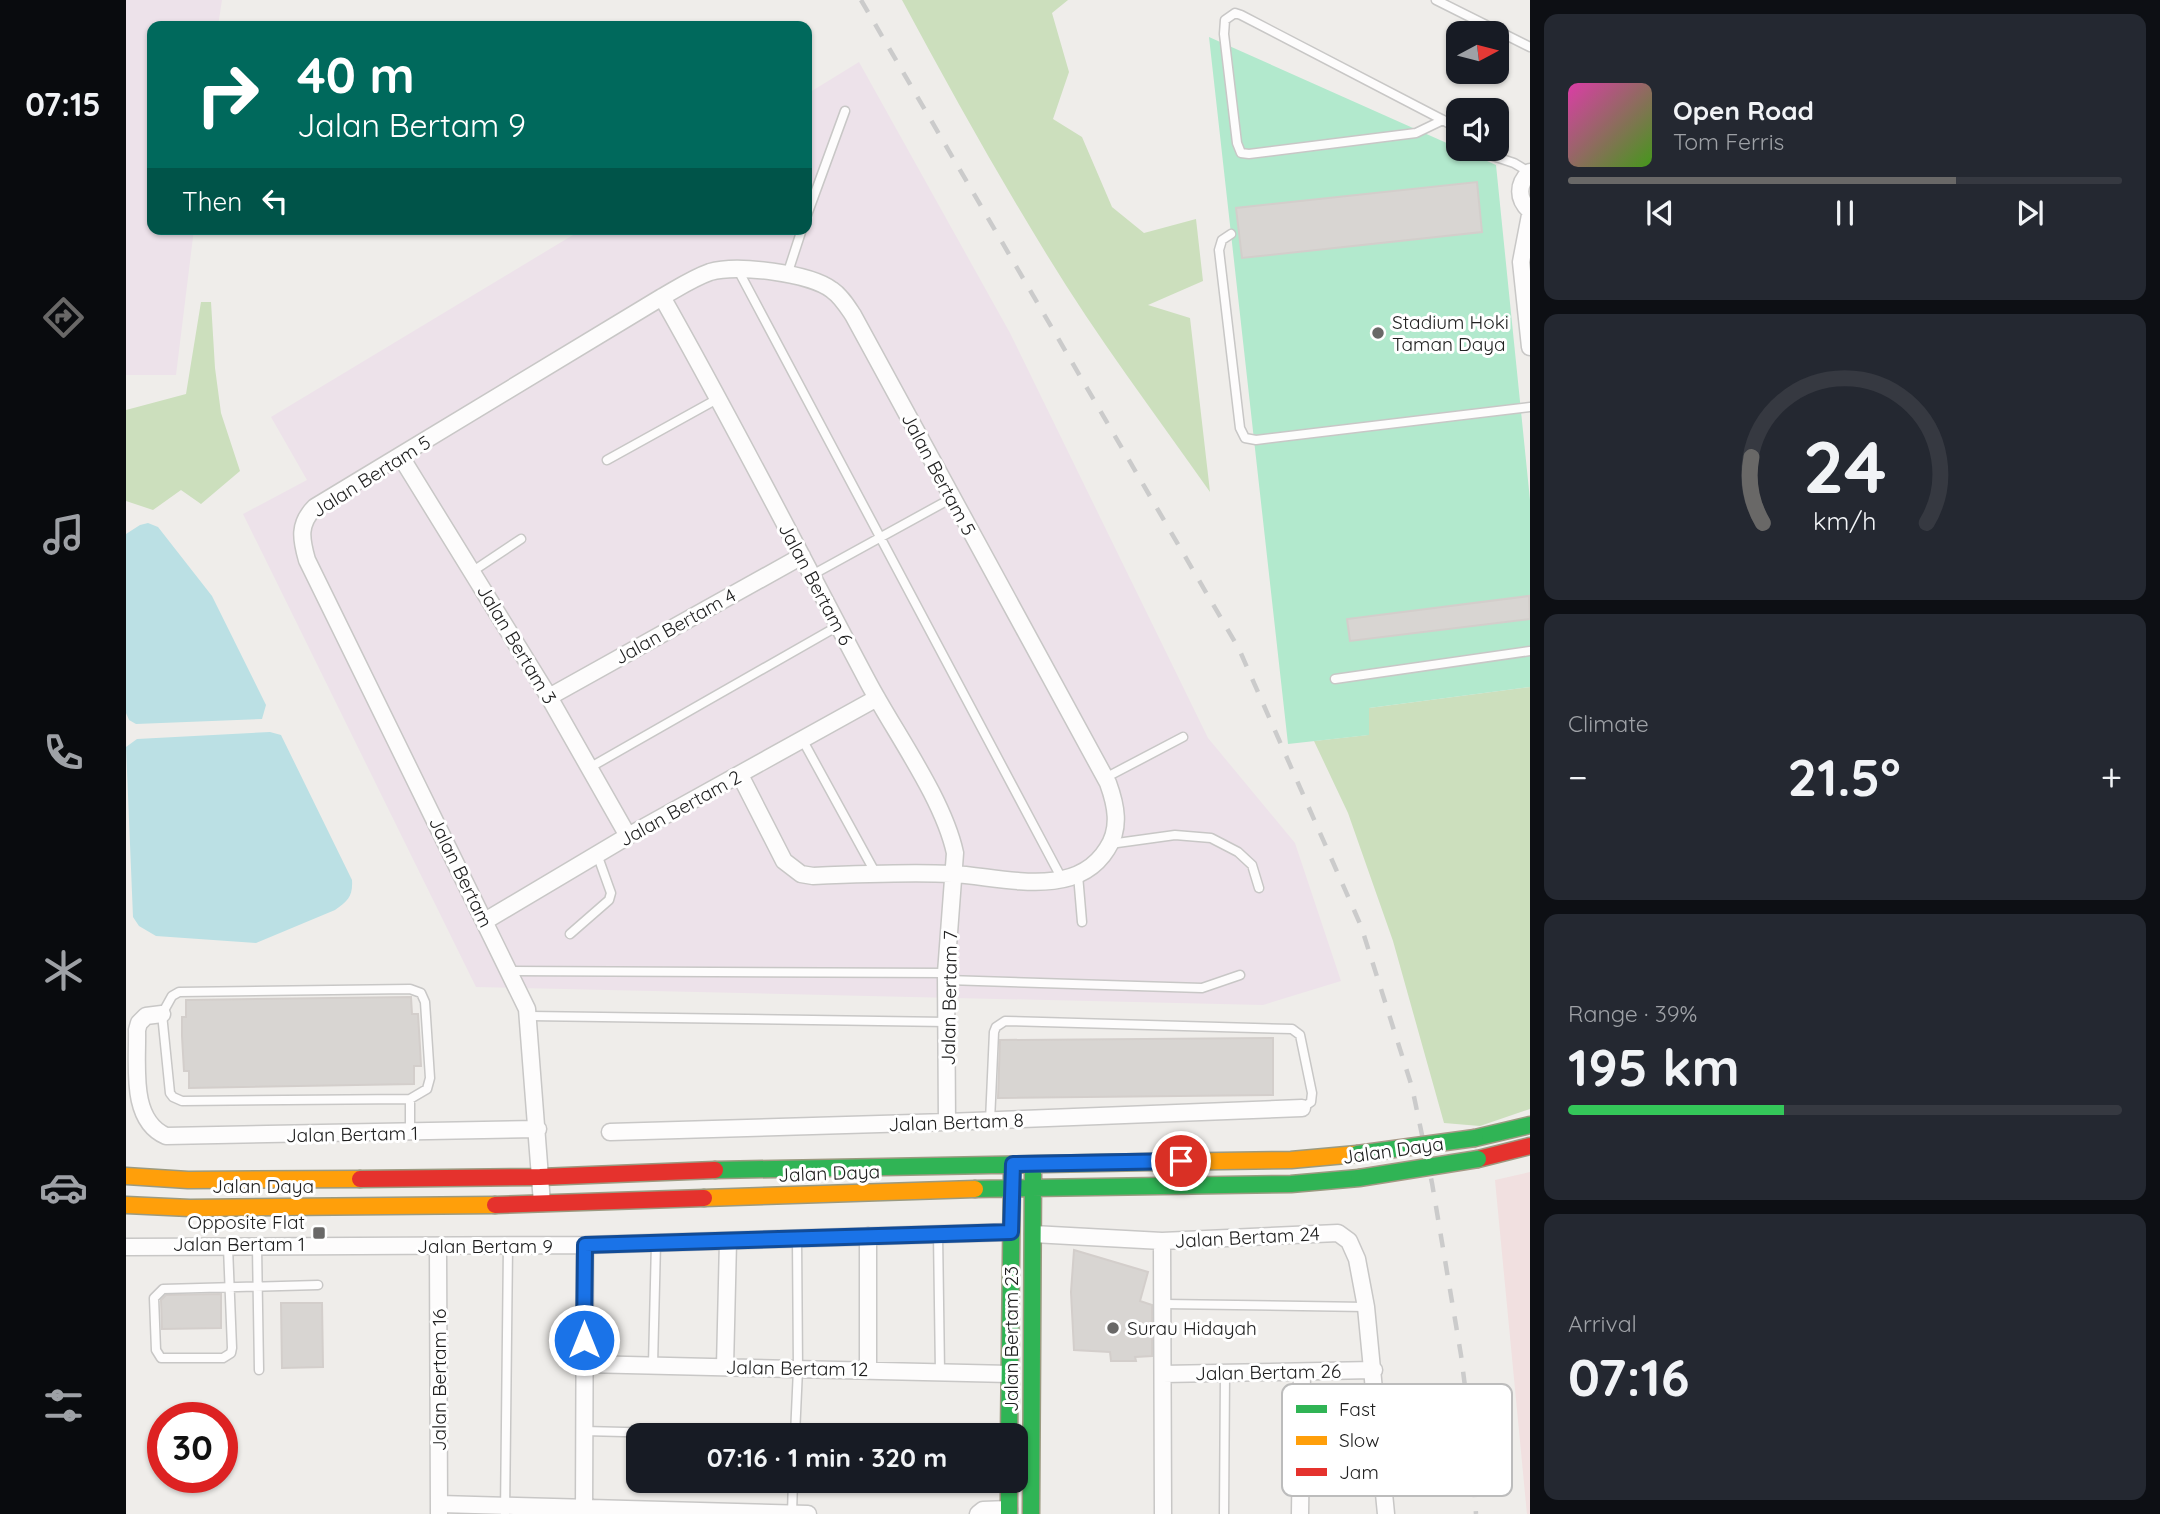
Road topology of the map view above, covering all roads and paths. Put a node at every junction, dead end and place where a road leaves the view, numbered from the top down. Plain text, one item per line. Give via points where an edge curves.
1 (1436, 0) edge
2 (1461, 0) edge
3 (1456, 9) junction
4 (1530, 47) edge
5 (845, 111) dead end
6 (1443, 120) junction
7 (1446, 122) edge
8 (1508, 161) edge
9 (1530, 172) edge
10 (812, 201) edge
11 (1530, 213) edge
12 (1231, 234) dead end
13 (800, 235) edge
14 (737, 268) junction
15 (787, 275) junction
16 (662, 298) junction
17 (1530, 347) edge
18 (719, 398) junction
19 (1530, 407) edge
20 (401, 457) junction
21 (607, 460) dead end
22 (952, 498) junction
23 (880, 539) junction
24 (522, 540) dead end
25 (802, 556) junction
26 (307, 560) joint
27 (472, 570) junction
28 (812, 575) junction
29 (838, 626) junction
30 (1530, 651) edge
31 (1335, 679) dead end
32 (549, 697) junction
33 (877, 698) junction
34 (1183, 737) dead end
35 (802, 739) junction
36 (589, 768) junction
37 (740, 775) junction
38 (1105, 778) junction
39 (628, 836) junction
40 (1110, 845) junction
41 (597, 854) junction
42 (876, 874) junction
43 (954, 874) junction
44 (1070, 877) junction
45 (1259, 888) dead end
46 (485, 921) junction
47 (1082, 922) dead end
48 (570, 934) dead end
49 (510, 971) junction
50 (1240, 975) dead end
51 (946, 976) junction
52 (162, 1014) junction
53 (530, 1016) junction
54 (947, 1022) junction
55 (410, 1099) junction
56 (1302, 1108) joint
57 (990, 1121) junction
58 (947, 1122) junction
59 (1530, 1125) edge
60 (538, 1129) junction
61 (410, 1132) junction
62 (610, 1132) dead end
63 (1530, 1146) edge
64 (1033, 1163) junction
65 (1013, 1164) junction
66 (126, 1176) edge
67 (540, 1177) junction
68 (1033, 1187) junction
69 (1012, 1188) junction
70 (542, 1203) junction
71 (126, 1205) edge
72 (1011, 1232) junction
73 (938, 1234) junction
74 (1033, 1234) junction
75 (869, 1236) junction
76 (797, 1239) junction
77 (727, 1241) junction
78 (1162, 1241) junction
79 (656, 1243) junction
80 (585, 1245) junction
81 (438, 1246) junction
82 (508, 1246) junction
83 (126, 1247) edge
84 (228, 1247) junction
85 (257, 1247) junction
86 (318, 1285) dead end
87 (257, 1287) junction
88 (229, 1288) junction
89 (1164, 1304) junction
90 (1366, 1307) junction
91 (584, 1364) junction
92 (653, 1366) junction
93 (725, 1367) junction
94 (798, 1368) junction
95 (259, 1370) dead end
96 (868, 1370) junction
97 (1374, 1370) junction
98 (940, 1371) junction
99 (1302, 1372) junction
100 (1225, 1373) junction
101 (1010, 1374) junction
102 (1163, 1374) junction
103 (1302, 1384) edge
104 (1375, 1384) edge
105 (796, 1423) edge
106 (1009, 1423) edge
107 (584, 1431) junction
108 (626, 1432) edge
109 (793, 1493) edge
110 (1009, 1493) edge
111 (1300, 1496) edge
112 (1384, 1496) edge
113 (440, 1509) edge
114 (505, 1510) edge
115 (584, 1511) edge
116 (1009, 1511) edge
117 (792, 1514) edge
118 (808, 1514) edge
119 (978, 1514) edge
120 (1031, 1514) edge
121 (1163, 1514) edge
122 (1224, 1514) edge
123 (1300, 1514) edge
124 (1386, 1514) edge

1 - 3 lane
2 - 3 lane
3 - 4 lane
5 - 10 lane
6 - 6 lane via 1416,133 1241,153 1225,20 1229,15 1241,15
6 - 7 lane
8 - 9 lane
9 - 11 street via 1520,192
11 - 17 street via 1521,262
12 - 19 lane via 1222,240 1219,250 1240,428 1245,438
13 - 15 lane
14 - 15 street, Jalan Bertam 5
14 - 16 street, Jalan Bertam 5 via 694,279
14 - 23 lane
15 - 22 street, Jalan Bertam 5 via 822,284 843,301
16 - 18 street, Jalan Bertam 6
16 - 20 street, Jalan Bertam 5
18 - 21 lane
18 - 25 street, Jalan Bertam 6
20 - 26 street, Jalan Bertam 5 via 306,516 302,540
20 - 27 street, Jalan Bertam 3
22 - 23 lane
22 - 38 street, Jalan Bertam 5
23 - 28 lane
23 - 44 lane
24 - 27 lane
25 - 28 street, Jalan Bertam 6
25 - 32 street, Jalan Bertam 4
26 - 46 street, Jalan Bertam
27 - 32 street, Jalan Bertam 3
28 - 29 street, Jalan Bertam 6
29 - 33 street, Jalan Bertam 6
29 - 36 lane
30 - 31 lane
32 - 36 street, Jalan Bertam 3
33 - 35 street, Jalan Bertam 2
33 - 43 street, Jalan Bertam 6 via 944,818 955,853
34 - 38 lane
35 - 37 street, Jalan Bertam 2
35 - 42 lane
36 - 39 street, Jalan Bertam 3
37 - 39 street, Jalan Bertam 2
37 - 42 street via 791,869 813,876
38 - 40 street, Jalan Bertam 5 via 1116,805
39 - 41 street, Jalan Bertam 2
40 - 44 street via 1104,855
40 - 45 lane via 1175,835 1211,838 1238,852 1252,866
41 - 46 street, Jalan Bertam 2
41 - 48 lane via 611,893 609,900
42 - 43 street
43 - 44 street via 1019,881
43 - 51 street, Jalan Bertam 7
44 - 47 lane
46 - 49 street, Jalan Bertam
49 - 51 lane
49 - 53 street, Jalan Bertam
50 - 51 lane via 1202,988
51 - 54 street, Jalan Bertam 7
52 - 55 lane via 169,1088 177,1100
52 - 55 lane via 172,996 183,991 417,990 425,1002 430,1078 427,1089
52 - 61 street, Jalan Bertam 1 via 146,1016 137,1030 141,1108 151,1127 166,1136
53 - 54 lane
53 - 60 street, Jalan Bertam
54 - 58 street, Jalan Bertam 7
55 - 61 lane
56 - 57 street, Jalan Bertam 8
56 - 57 lane via 1311,1102 1312,1093 1300,1035 1292,1028 1005,1021 994,1032
57 - 58 street, Jalan Bertam 8
58 - 62 street, Jalan Bertam 8
59 - 64 main road, Jalan Daya, bridge via 1475,1138 1291,1160
60 - 61 street, Jalan Bertam 1
60 - 67 street, Jalan Bertam
63 - 68 main road, Jalan Daya, bridge via 1359,1178 1291,1184
64 - 65 main road, Jalan Daya
64 - 68 main road, Jalan Bertam 23
65 - 67 main road, Jalan Daya
65 - 69 main road, Jalan Bertam 23
66 - 67 main road, Jalan Daya via 188,1180
67 - 70 street, Jalan Bertam
68 - 69 main road, Jalan Daya
68 - 74 main road, Jalan Bertam 23
69 - 70 main road, Jalan Daya
69 - 72 main road, Jalan Bertam 23
70 - 71 main road, Jalan Daya
72 - 73 street, Jalan Bertam 9
72 - 101 main road, Jalan Bertam 23
73 - 75 street, Jalan Bertam 9
73 - 98 lane
74 - 78 street, Jalan Bertam 24
74 - 120 main road, Jalan Bertam 23
75 - 76 street, Jalan Bertam 9
75 - 96 street
76 - 77 street, Jalan Bertam 9
76 - 94 lane
77 - 79 street, Jalan Bertam 9
77 - 93 street
78 - 89 street
78 - 90 street, Jalan Bertam 24 via 1338,1233 1349,1241 1357,1259
79 - 80 street, Jalan Bertam 9
79 - 92 lane
80 - 82 street, Jalan Bertam 9
80 - 91 street
81 - 82 street, Jalan Bertam 9
81 - 85 street, Jalan Bertam 9
81 - 113 street, Jalan Bertam 16
82 - 114 lane
83 - 84 street, Jalan Bertam 9
84 - 85 street, Jalan Bertam 9
84 - 88 lane
85 - 87 lane
86 - 87 lane
87 - 88 lane
87 - 95 lane
88 - 88 lane via 159,1291 155,1298 157,1355 165,1360 228,1357 232,1348
89 - 90 lane
89 - 102 street
90 - 97 street, Jalan Bertam 24
91 - 92 street, Jalan Bertam 12
91 - 107 street
92 - 93 street, Jalan Bertam 12
93 - 94 street, Jalan Bertam 12
94 - 96 street, Jalan Bertam 12
94 - 105 lane
96 - 98 street, Jalan Bertam 12
97 - 99 street, Jalan Bertam 26
97 - 104 street, Jalan Bertam 24
98 - 101 street, Jalan Bertam 12
99 - 100 street, Jalan Bertam 26
99 - 103 street
100 - 102 street, Jalan Bertam 26
100 - 122 lane
101 - 106 main road, Jalan Bertam 23
102 - 121 street
107 - 108 lane
107 - 115 street
109 - 117 lane
110 - 116 main road
111 - 123 street
112 - 124 street, Jalan Bertam 24
113 - 114 street
114 - 115 street
115 - 117 street
116 - 119 street
117 - 118 street

